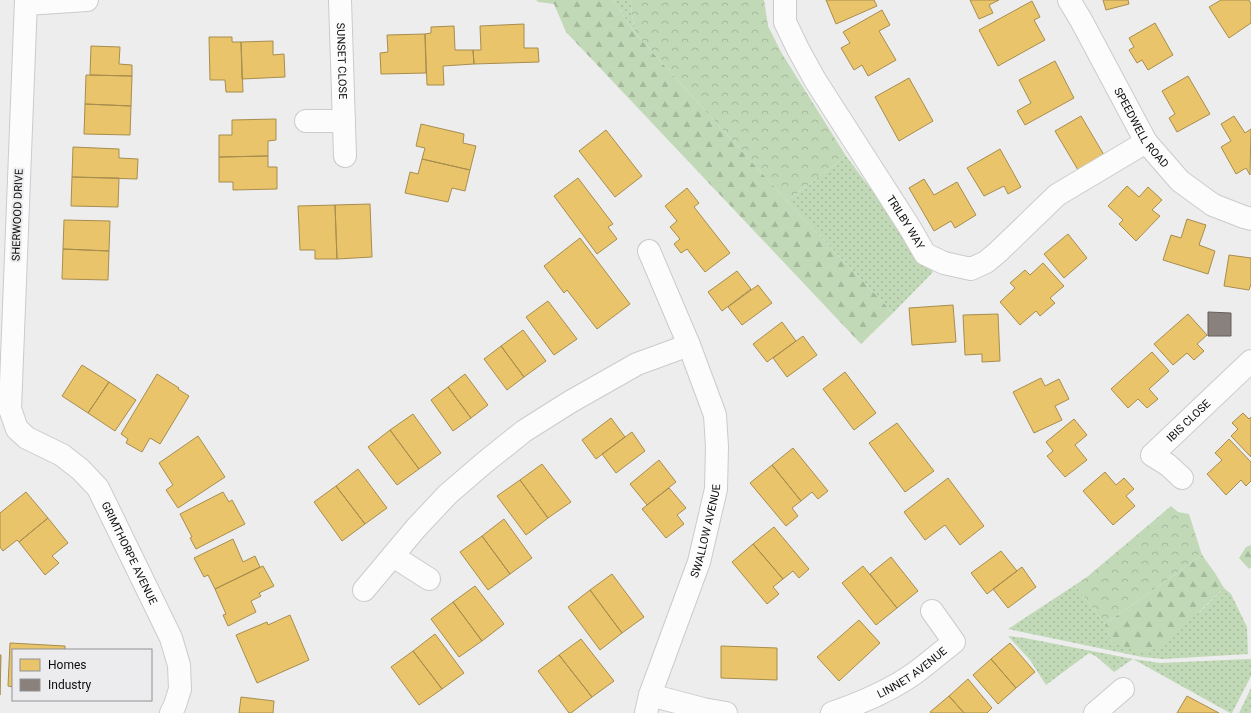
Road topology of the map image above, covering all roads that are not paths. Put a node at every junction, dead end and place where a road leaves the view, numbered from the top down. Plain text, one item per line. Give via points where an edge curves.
1 (87, 0) edge
2 (340, 0) edge
3 (785, 0) edge
4 (1069, 0) edge
5 (26, 2) edge
6 (306, 121) dead end
7 (344, 121) junction
8 (1146, 142) junction
9 (345, 156) dead end
10 (1251, 219) edge
11 (649, 251) dead end
12 (689, 345) junction
13 (1251, 361) edge
14 (9, 432) edge
15 (1182, 478) dead end
16 (393, 556) junction
17 (429, 579) dead end
18 (364, 590) dead end
19 (932, 611) dead end
20 (1123, 690) dead end
21 (648, 704) edge
22 (171, 713) edge
23 (726, 713) edge
24 (832, 713) edge
25 (1096, 713) edge

1 - 5 street
2 - 7 street, SUNSET CLOSE
3 - 8 street, TRILBY WAY via 785,22 815,80 925,254 944,263 971,269 986,262 1057,195
4 - 8 street, SPEEDWELL ROAD
5 - 14 street, SHERWOOD DRIVE
6 - 7 street
7 - 9 street, SUNSET CLOSE
8 - 10 street, SPEEDWELL ROAD via 1180,181 1213,205
11 - 12 street, SWALLOW AVENUE
12 - 16 street via 637,364 524,431 448,494
12 - 21 street, SWALLOW AVENUE via 715,415 716,488 699,562
13 - 15 street, IBIS CLOSE via 1152,455
14 - 22 street, GRIMTHORPE AVENUE via 62,455 98,488 171,638 179,665 180,689
16 - 17 street
16 - 18 street
19 - 24 street, LINNET AVENUE via 954,642 915,673 888,689
20 - 25 street
21 - 23 street

